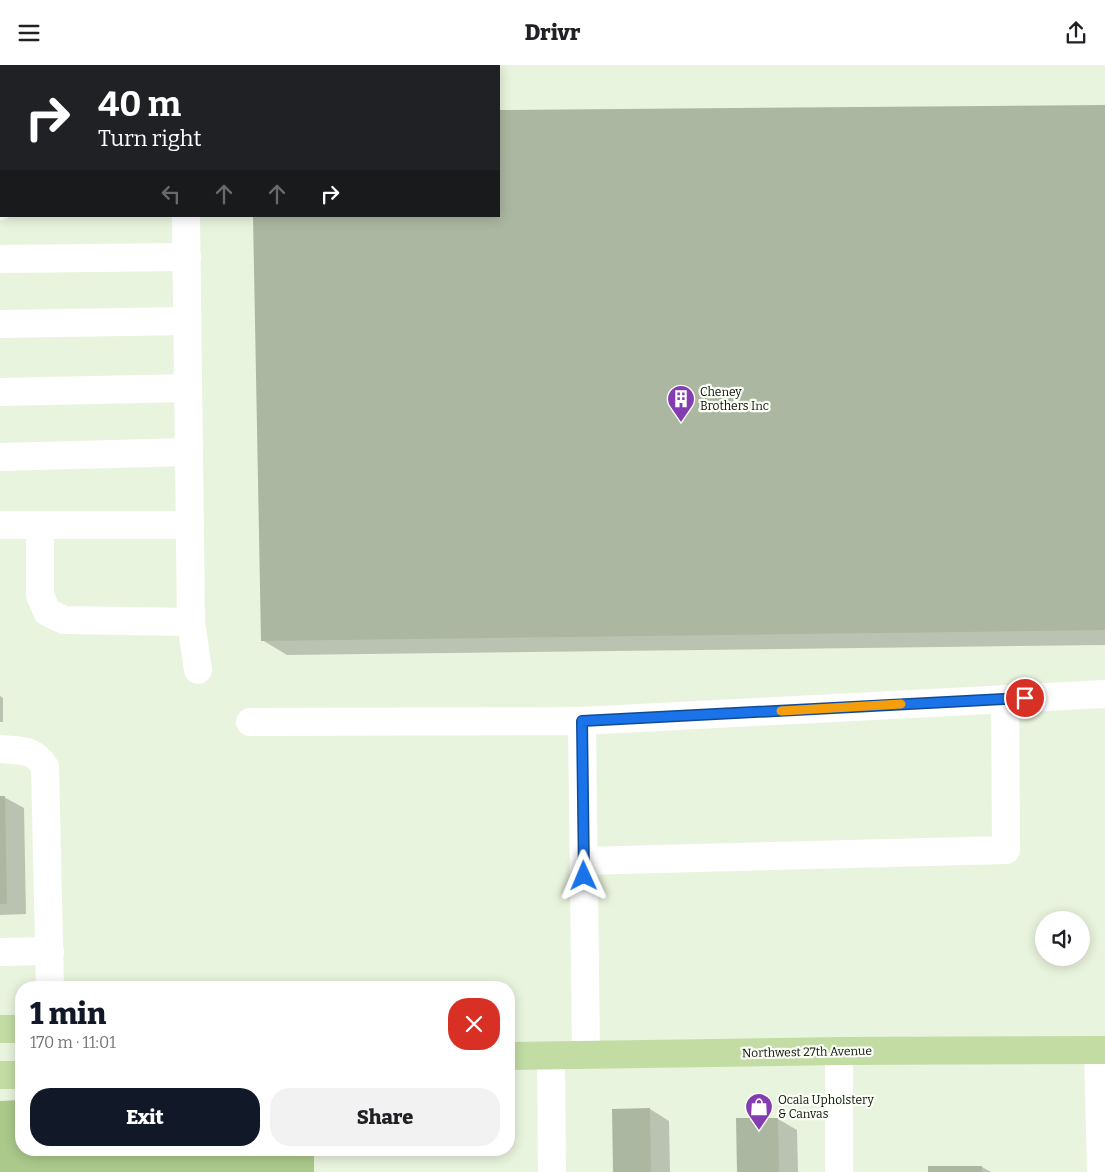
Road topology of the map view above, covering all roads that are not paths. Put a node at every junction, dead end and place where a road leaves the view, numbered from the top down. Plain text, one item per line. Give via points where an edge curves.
1 (186, 217) edge
2 (186, 257) junction
3 (0, 259) edge
4 (187, 321) junction
5 (0, 324) edge
6 (188, 388) junction
7 (0, 392) edge
8 (189, 452) junction
9 (0, 457) edge
10 (0, 525) edge
11 (40, 525) junction
12 (190, 525) junction
13 (191, 621) junction
14 (198, 670) dead end
15 (1105, 694) edge
16 (1005, 699) junction
17 (582, 721) junction
18 (250, 722) dead end
19 (0, 749) edge
20 (584, 861) junction
21 (50, 951) junction
22 (0, 952) edge
23 (50, 981) edge
24 (0, 1029) edge
25 (15, 1029) edge
26 (1102, 1050) edge
27 (839, 1051) junction
28 (515, 1055) edge
29 (586, 1055) junction
30 (551, 1056) junction
31 (0, 1075) edge
32 (15, 1075) edge
33 (552, 1172) edge
34 (839, 1172) edge
35 (1101, 1172) edge

1 - 2 street
2 - 3 street
2 - 4 street
4 - 5 street
4 - 6 street
6 - 7 street
6 - 8 street
8 - 9 street
8 - 12 street
10 - 11 street
11 - 12 street
11 - 13 street via 40,595 47,612 64,620
12 - 13 street
13 - 14 street
15 - 16 street
16 - 17 street
16 - 20 street via 1006,850
17 - 18 street
17 - 20 street
19 - 21 street via 29,751 45,767
20 - 29 street
21 - 22 street
21 - 23 street
24 - 25 main road
26 - 27 main road, Northwest 27th Avenue
26 - 35 street
27 - 29 main road, Northwest 27th Avenue
27 - 34 street
28 - 30 main road, Northwest 27th Avenue
29 - 30 main road, Northwest 27th Avenue
30 - 33 street
31 - 32 main road

